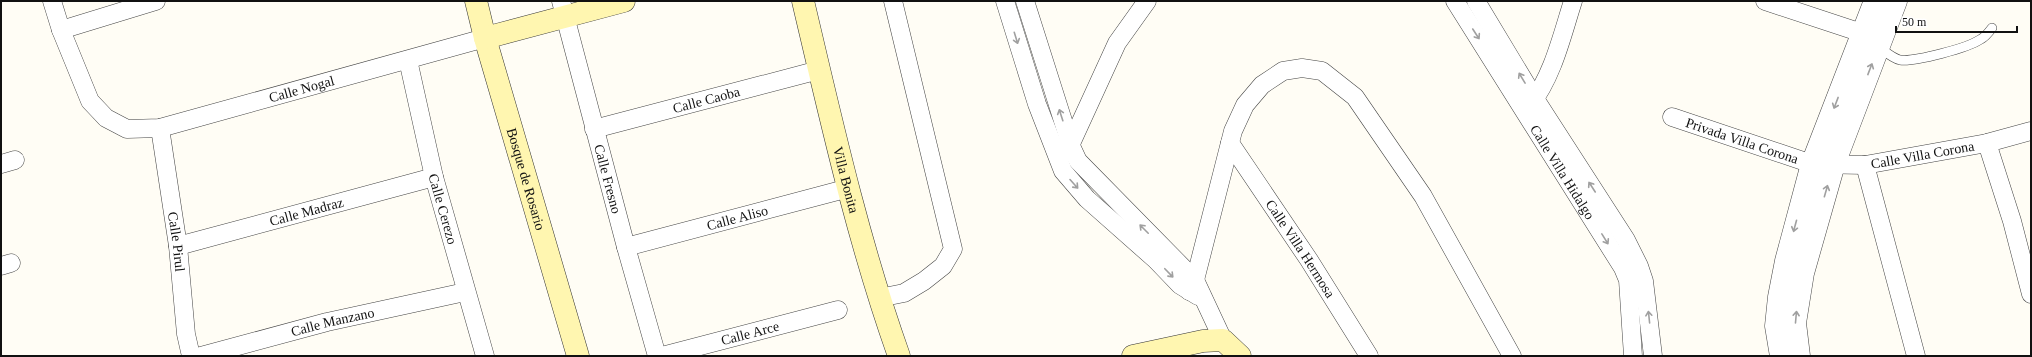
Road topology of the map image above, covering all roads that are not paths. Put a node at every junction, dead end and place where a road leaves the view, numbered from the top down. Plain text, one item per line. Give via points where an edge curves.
1 (52, 1) edge
2 (156, 1) edge
3 (476, 1) edge
4 (624, 1) edge
5 (804, 1) edge
6 (893, 1) edge
7 (1005, 1) edge
8 (1025, 1) edge
9 (1147, 1) edge
10 (1455, 1) edge
11 (1476, 1) edge
12 (1573, 1) edge
13 (1765, 1) edge
14 (1875, 1) edge
15 (1896, 1) edge
16 (563, 9) edge
17 (1992, 28) dead end
18 (61, 30) junction
19 (485, 38) junction
20 (1870, 40) junction
21 (408, 60) junction
22 (819, 70) junction
23 (1530, 105) junction
24 (1672, 117) dead end
25 (160, 128) junction
26 (594, 129) junction
27 (2031, 131) edge
28 (1230, 143) junction
29 (1987, 143) junction
30 (1071, 146) junction
31 (1059, 164) junction
32 (1812, 164) junction
33 (1834, 164) junction
34 (1865, 164) junction
35 (434, 177) junction
36 (849, 188) junction
37 (178, 246) junction
38 (626, 247) junction
39 (1192, 286) junction
40 (465, 292) junction
41 (2031, 294) edge
42 (879, 298) junction
43 (838, 310) dead end
44 (1223, 340) junction
45 (1143, 355) edge
46 (191, 356) edge
47 (201, 356) edge
48 (484, 356) edge
49 (578, 356) edge
50 (657, 356) edge
51 (662, 356) edge
52 (899, 356) edge
53 (1240, 356) edge
54 (1369, 356) edge
55 (1512, 356) edge
56 (1633, 356) edge
57 (1653, 356) edge
58 (1781, 356) edge
59 (1799, 356) edge
60 (1916, 356) edge

1 - 18 street, Calle Nogal
2 - 18 street
3 - 19 main road, Bosque de Rosario
4 - 16 main road, Calle Nogal
5 - 22 main road, Villa Bonita
6 - 42 street via 953,249 942,266 924,281 904,293
7 -> 31 street via 1037,104
30 -> 8 street
9 - 30 street via 1117,43
10 -> 23 street, Calle Villa Hidalgo
23 -> 11 street, Calle Villa Hidalgo
12 - 23 street via 1552,63
13 - 20 street
14 - 20 street
15 - 20 street
16 - 19 main road, Calle Nogal
16 - 26 street, Calle Fresno
17 - 20 lane via 1982,39 1965,47 1932,56 1901,60 1890,56
18 - 25 street, Calle Nogal via 90,101 106,118 127,129
19 - 21 street, Calle Nogal
19 - 49 main road, Bosque de Rosario
20 -> 32 street
33 -> 20 street
21 - 25 street, Calle Nogal
21 - 35 street, Calle Cerezo
22 - 26 street, Calle Caoba
22 - 36 main road, Villa Bonita
23 -> 56 street, Calle Villa Hidalgo via 1628,280
57 -> 23 street, Calle Villa Hidalgo via 1645,287 1639,266 1626,240
24 - 32 street, Privada Villa Corona
25 - 37 street, Calle Pirul
26 - 38 street, Calle Fresno
27 - 29 street, Calle Villa Corona
28 - 39 street
28 - 54 street, Calle Villa Hermosa via 1309,260
28 - 55 street via 1245,105 1262,85 1283,71 1302,68 1322,71 1355,97 1423,196
29 - 34 street, Calle Villa Corona
29 - 41 street via 2012,221
30 - 31 street
39 -> 30 street via 1080,164
31 -> 39 street via 1070,181 1087,199
32 - 33 street, Calle Villa Corona
32 -> 58 street via 1779,297 1776,326
33 - 34 street, Calle Villa Corona
59 -> 33 street via 1795,323 1797,305 1803,273
34 - 60 street
35 - 37 street, Calle Madraz
35 - 40 street, Calle Cerezo
36 - 38 street, Calle Aliso
36 - 42 main road, Villa Bonita
37 - 46 street, Calle Pirul via 186,334
38 - 50 street, Calle Fresno
39 - 44 street via 1206,300
40 - 47 street, Calle Manzano via 326,322
40 - 48 street, Calle Cerezo
42 - 52 main road, Villa Bonita
43 - 51 street, Calle Arce
44 - 45 main road via 1203,341
44 - 53 main road

